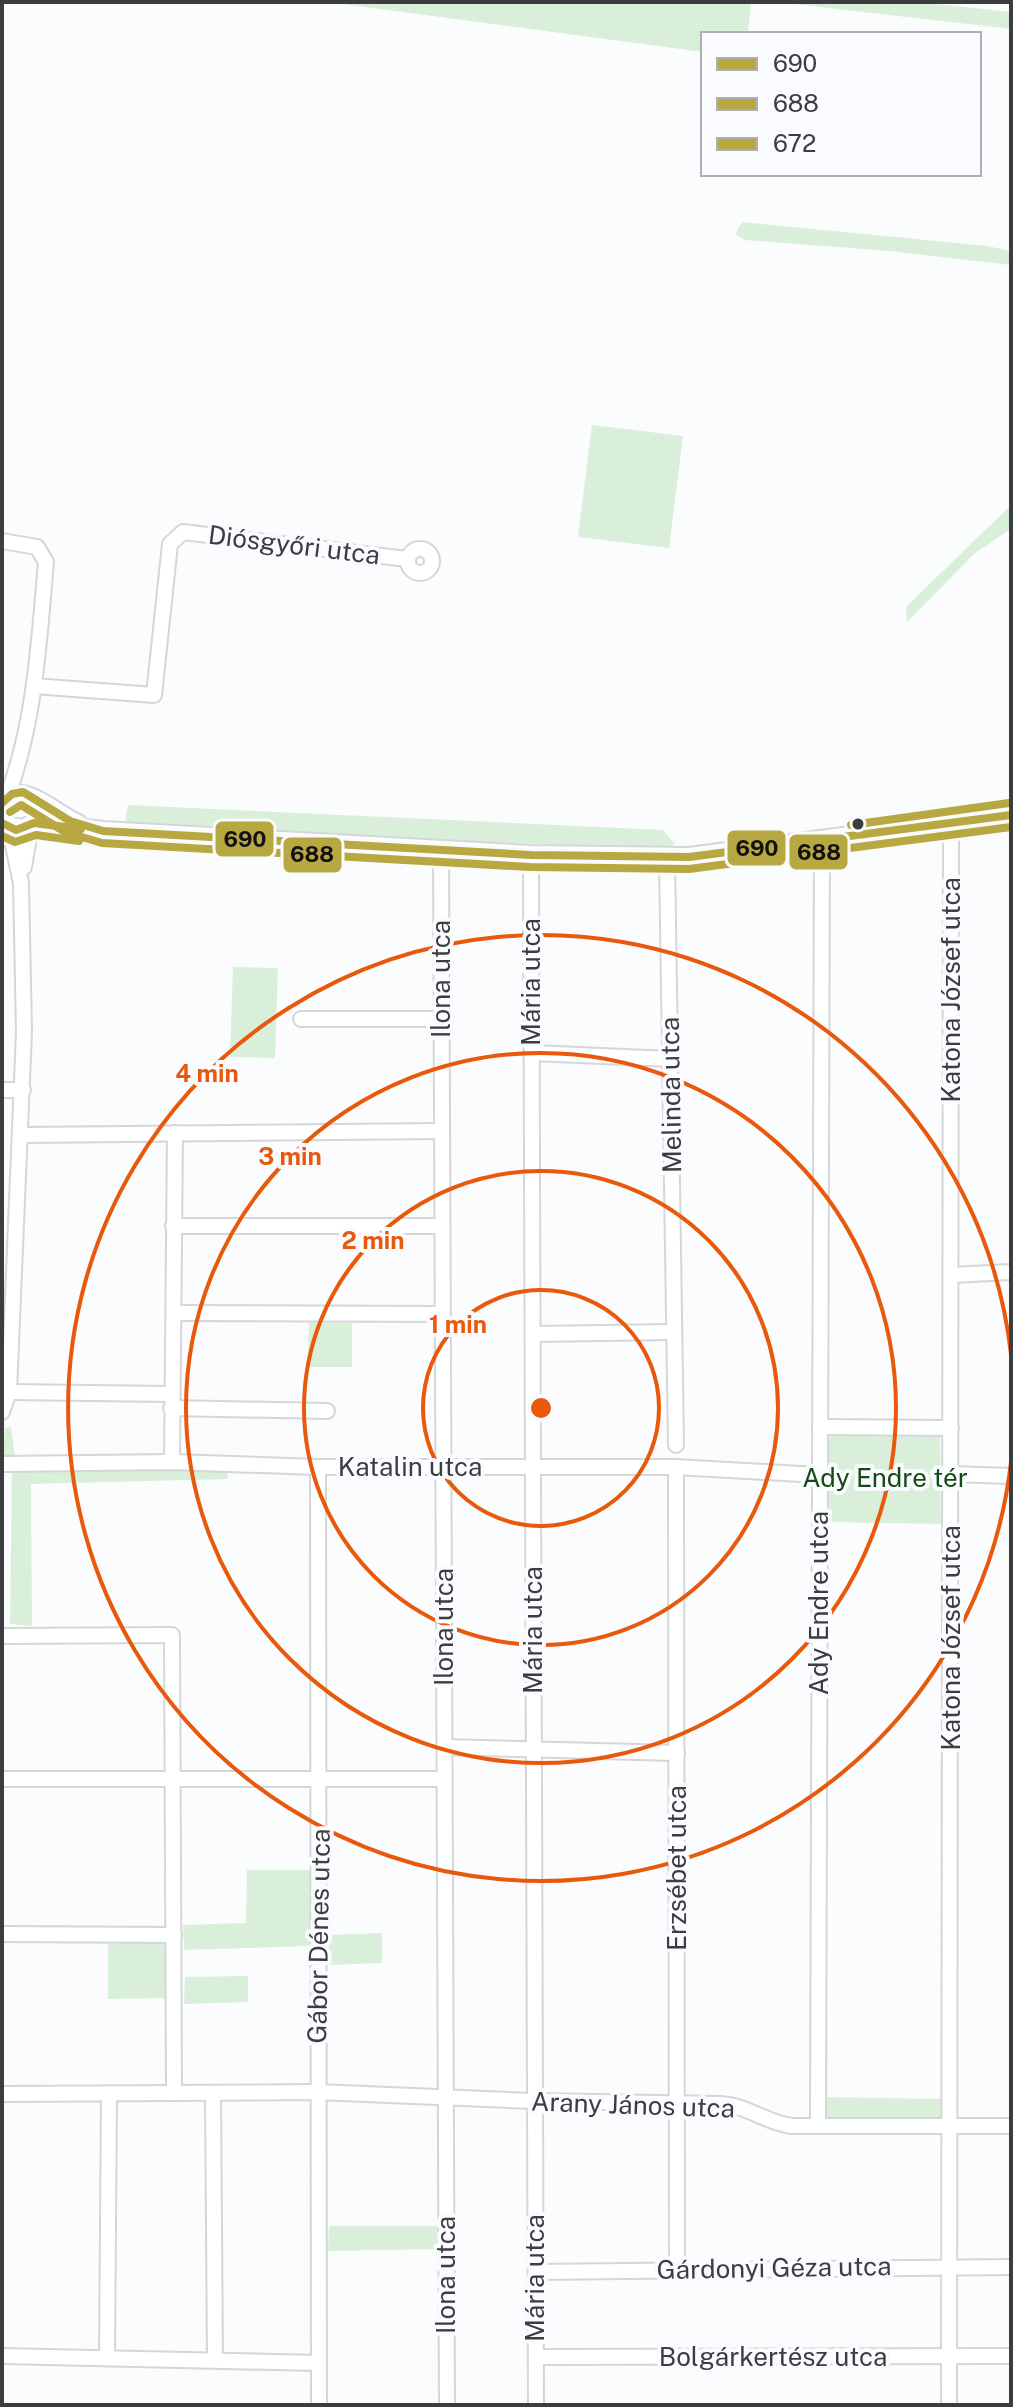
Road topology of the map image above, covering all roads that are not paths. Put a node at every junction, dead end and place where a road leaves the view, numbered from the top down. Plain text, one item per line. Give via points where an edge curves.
1 (2, 541) edge
2 (407, 559) dead end
3 (34, 686) junction
4 (20, 760) junction
5 (32, 798) junction
6 (4, 812) edge
7 (1011, 815) edge
8 (951, 824) junction
9 (33, 825) junction
10 (91, 829) junction
11 (822, 841) junction
12 (441, 849) junction
13 (531, 855) junction
14 (667, 857) junction
15 (21, 883) junction
16 (301, 1019) dead end
17 (441, 1019) junction
18 (532, 1053) junction
19 (671, 1059) junction
20 (2, 1090) edge
21 (23, 1090) junction
22 (441, 1131) junction
23 (175, 1133) junction
24 (22, 1135) junction
25 (173, 1226) junction
26 (442, 1226) junction
27 (1011, 1272) edge
28 (951, 1275) junction
29 (174, 1313) junction
30 (442, 1314) junction
31 (673, 1332) junction
32 (533, 1334) junction
33 (9, 1392) junction
34 (170, 1401) junction
35 (327, 1411) dead end
36 (2, 1412) edge
37 (820, 1427) junction
38 (951, 1428) junction
39 (676, 1445) dead end
40 (172, 1462) junction
41 (2, 1464) edge
42 (318, 1467) junction
43 (444, 1467) junction
44 (533, 1467) junction
45 (676, 1467) junction
46 (951, 1474) junction
47 (818, 1475) junction
48 (1011, 1476) edge
49 (2, 1636) edge
50 (444, 1747) junction
51 (533, 1747) junction
52 (677, 1753) junction
53 (2, 1779) edge
54 (444, 1779) junction
55 (174, 1780) junction
56 (320, 1781) junction
57 (2, 1934) edge
58 (174, 1935) junction
59 (317, 2092) junction
60 (174, 2093) junction
61 (213, 2093) junction
62 (2, 2094) edge
63 (109, 2094) junction
64 (444, 2099) junction
65 (533, 2101) junction
66 (679, 2103) junction
67 (818, 2124) junction
68 (951, 2126) junction
69 (1011, 2126) edge
70 (950, 2266) junction
71 (1011, 2267) edge
72 (677, 2268) junction
73 (536, 2272) junction
74 (2, 2356) edge
75 (949, 2356) junction
76 (1011, 2356) edge
77 (107, 2357) junction
78 (536, 2357) junction
79 (215, 2360) junction
80 (318, 2363) junction
81 (319, 2405) edge
82 (447, 2405) edge
83 (536, 2405) edge
84 (949, 2405) edge

1 - 3 street via 37,547 46,562
2 - 3 street, Diósgyőri utca via 183,532 170,544 154,695
3 - 4 street
4 - 5 street
4 - 6 street
5 - 6 main road via 17,792
5 - 9 main road via 39,809
5 - 10 main road
6 - 9 main road via 16,830
6 - 15 street via 15,840
7 - 8 main road
8 - 11 main road
8 - 28 street, Katona József utca
9 - 10 main road
9 - 15 street
10 - 12 main road
11 - 14 main road
11 - 37 street, Ady Endre utca
12 - 13 main road
12 - 17 street, Ilona utca
13 - 14 main road
13 - 18 street, Mária utca
14 - 19 street, Melinda utca
15 - 21 street
16 - 17 street
17 - 22 street, Ilona utca
18 - 19 street
18 - 32 street, Mária utca
19 - 31 street, Melinda utca
20 - 21 street
21 - 24 street
22 - 23 street
22 - 26 street, Ilona utca
23 - 24 street
23 - 25 street
24 - 33 street
25 - 26 street
25 - 29 street
26 - 30 street, Ilona utca
27 - 28 street
28 - 38 street, Katona József utca
29 - 30 street
29 - 34 street
30 - 43 street, Ilona utca
31 - 32 street
31 - 39 street, Melinda utca
32 - 44 street, Mária utca
33 - 34 street
33 - 36 street
34 - 35 street
34 - 40 street
37 - 38 street
37 - 47 street, Ady Endre utca
38 - 46 street, Katona József utca
40 - 41 street, Katalin utca
40 - 42 street, Katalin utca
42 - 43 street, Katalin utca
42 - 56 street, Gábor Dénes utca
43 - 44 street, Katalin utca
43 - 50 street, Ilona utca
44 - 45 street, Katalin utca
44 - 51 street, Mária utca
45 - 47 street, Katalin utca
45 - 52 street, Erzsébet utca
46 - 48 street
46 - 68 street, Katona József utca
47 - 67 street, Ady Endre utca
49 - 55 street via 172,1635
50 - 51 street
50 - 54 street, Ilona utca
51 - 52 street
51 - 65 street, Mária utca
52 - 66 street, Erzsébet utca
53 - 55 street
54 - 56 street
54 - 64 street, Ilona utca
55 - 56 street
55 - 58 street
56 - 59 street, Gábor Dénes utca
57 - 58 street
58 - 60 street
59 - 61 street, Arany János utca
59 - 64 street, Arany János utca
59 - 80 street, Gábor Dénes utca
60 - 61 street, Arany János utca
60 - 63 street, Arany János utca
61 - 79 street
62 - 63 street, Arany János utca
63 - 77 street
64 - 65 street, Arany János utca
64 - 82 street, Ilona utca
65 - 66 street, Arany János utca
65 - 73 street, Mária utca
66 - 67 street, Arany János utca via 733,2104 779,2124
66 - 72 street, Erzsébet utca
67 - 68 street, Arany János utca
68 - 69 street, Arany János utca
68 - 70 street, Katona József utca
70 - 71 street, Gárdonyi Géza utca
70 - 72 street, Gárdonyi Géza utca
70 - 75 street, Katona József utca
72 - 73 street, Gárdonyi Géza utca
73 - 78 street, Mária utca
74 - 77 street
75 - 76 street, Bolgárkertész utca
75 - 78 street, Bolgárkertész utca
75 - 84 street, Katona József utca
77 - 79 street
78 - 83 street, Mária utca
79 - 80 street
80 - 81 street, Gábor Dénes utca

